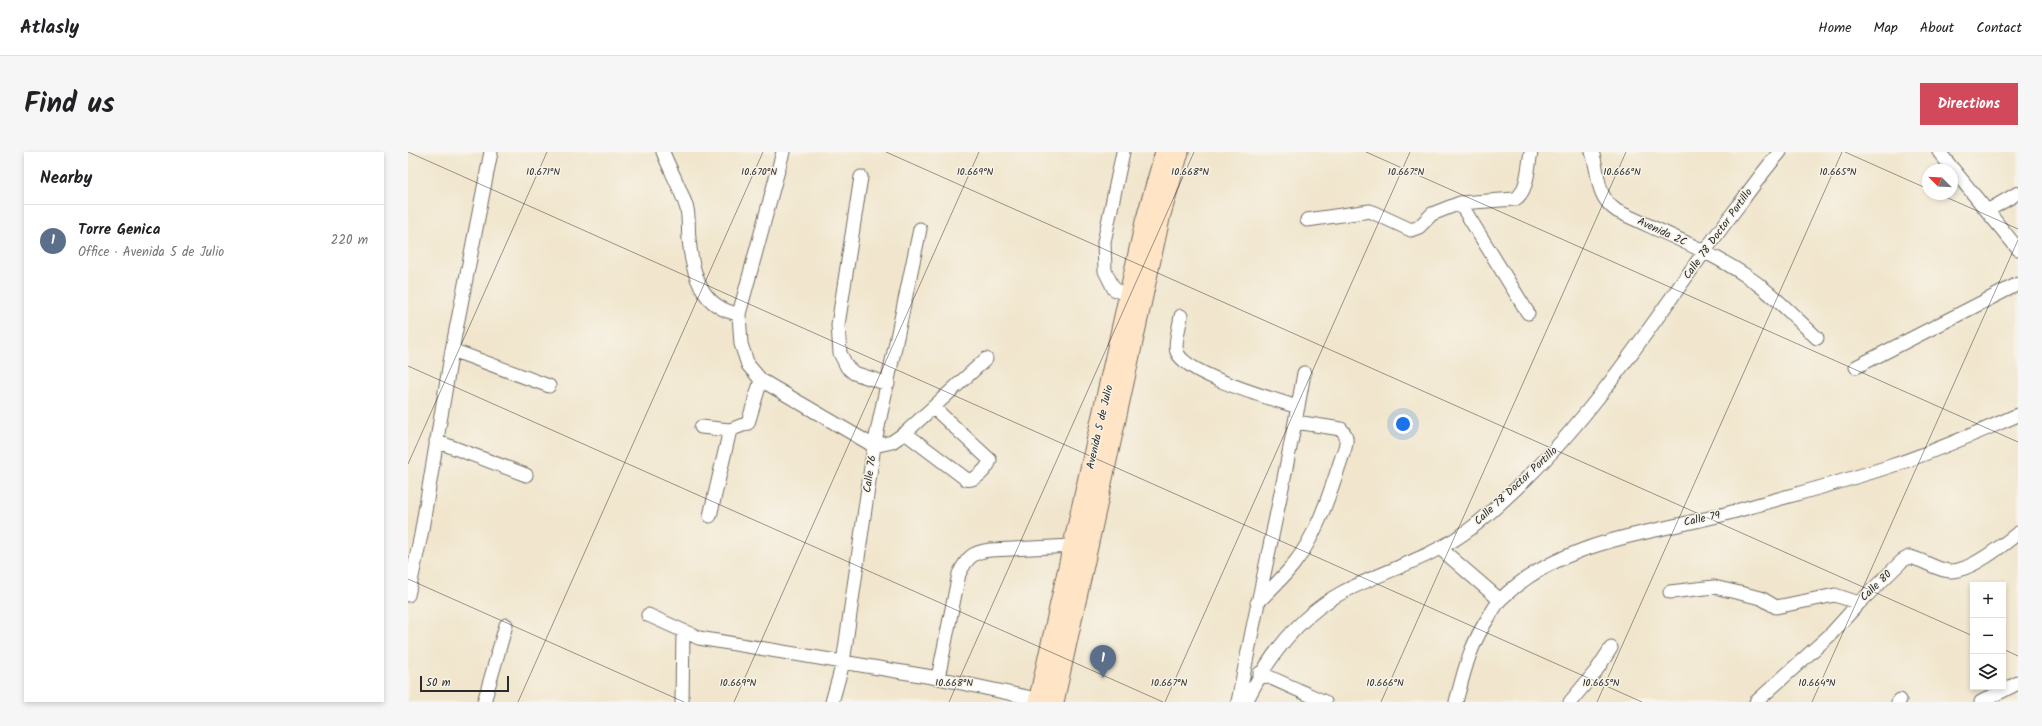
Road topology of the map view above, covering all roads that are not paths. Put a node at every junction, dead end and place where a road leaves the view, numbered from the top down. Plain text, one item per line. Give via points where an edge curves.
1 (491, 152) edge
2 (663, 152) edge
3 (784, 152) edge
4 (1123, 152) edge
5 (1165, 152) edge
6 (1179, 152) edge
7 (1531, 152) edge
8 (1592, 152) edge
9 (1780, 152) edge
10 (1939, 152) edge
11 (861, 177) dead end
12 (2018, 193) edge
13 (1460, 203) junction
14 (1987, 210) junction
15 (1307, 220) dead end
16 (920, 229) dead end
17 (2018, 249) edge
18 (1704, 252) junction
19 (2018, 284) edge
20 (1129, 296) junction
21 (1528, 313) dead end
22 (739, 314) junction
23 (1181, 316) dead end
24 (1817, 338) dead end
25 (452, 350) junction
26 (986, 359) dead end
27 (1856, 367) dead end
28 (1304, 373) dead end
29 (761, 380) junction
30 (888, 384) junction
31 (550, 386) dead end
32 (1298, 407) junction
33 (934, 408) junction
34 (2018, 415) edge
35 (1296, 422) junction
36 (701, 427) dead end
37 (730, 430) junction
38 (905, 433) junction
39 (436, 442) junction
40 (874, 446) junction
41 (526, 475) dead end
42 (710, 516) dead end
43 (414, 533) edge
44 (2018, 533) edge
45 (1072, 546) junction
46 (1441, 549) junction
47 (1670, 592) dead end
48 (408, 595) edge
49 (1500, 600) junction
50 (1257, 603) junction
51 (1859, 603) junction
52 (648, 616) dead end
53 (506, 625) dead end
54 (683, 631) junction
55 (1611, 648) dead end
56 (843, 663) junction
57 (1260, 673) junction
58 (938, 678) junction
59 (2018, 683) edge
60 (1045, 701) edge
61 (484, 702) edge
62 (682, 702) edge
63 (832, 702) edge
64 (1238, 702) edge
65 (1246, 702) edge
66 (1325, 702) edge
67 (1456, 702) edge
68 (1570, 702) edge
69 (1756, 702) edge
70 (1981, 702) edge

1 - 25 street
2 - 22 street via 687,209 689,241 696,277 704,294 728,312
3 - 22 street, Calle 76
4 - 20 street via 1104,242 1105,271 1114,289
5 - 20 main road, Avenida 5 de Julio via 1145,222
6 - 60 main road, Avenida 5 de Julio via 1161,214
7 - 13 street via 1520,197
8 - 18 street, Avenida 2C via 1601,192 1608,205 1617,212
9 - 18 street, Calle 78 Doctor Portillo
10 - 14 street
11 - 30 street via 838,325 840,353 847,367 854,373
12 - 14 street
13 - 15 street via 1432,214 1419,227 1412,230 1370,211
13 - 21 street
14 - 17 street
16 - 30 street
18 - 24 street, Avenida 2C via 1762,287
18 - 46 street, Calle 78 Doctor Portillo via 1599,396 1553,452 1509,495
19 - 27 street
20 - 45 main road, Avenida 5 de Julio
22 - 29 street, Calle 76 via 741,344 748,365
23 - 32 street via 1176,350 1181,360 1240,388
25 - 31 street
25 - 39 street
26 - 33 street
28 - 32 street
29 - 37 street via 748,423
29 - 40 street, Calle 76
30 - 40 street
32 - 35 street
33 - 38 street
33 - 38 street via 990,460 975,479 966,479
34 - 49 street, Calle 79 via 1891,466 1726,514 1621,537 1582,549 1555,561
35 - 50 street
35 - 50 street via 1341,429 1347,440 1320,521 1310,540 1293,566
36 - 37 street
37 - 42 street
38 - 40 street via 892,442
39 - 41 street
39 - 43 street
40 - 56 street, Calle 76
43 - 48 street
44 - 51 street, Calle 80 via 1992,553 1960,569 1950,571 1909,557
45 - 58 street via 990,550 977,552 965,562 959,574
45 - 60 main road, Avenida 5 de Julio
46 - 49 street
46 - 57 street, Calle 78 Doctor Portillo via 1342,593 1313,612 1292,632
47 - 51 street via 1714,587 1761,598 1776,607 1835,595
49 - 67 street, Calle 79 via 1471,648
50 - 64 street
51 - 69 street, Calle 80 via 1830,635
52 - 54 street
53 - 61 street
54 - 56 street via 699,638
54 - 62 street
55 - 68 street via 1596,672
56 - 58 street
56 - 63 street, Calle 76
57 - 65 street, Calle 78 Doctor Portillo
57 - 66 street
58 - 60 street
59 - 70 street

